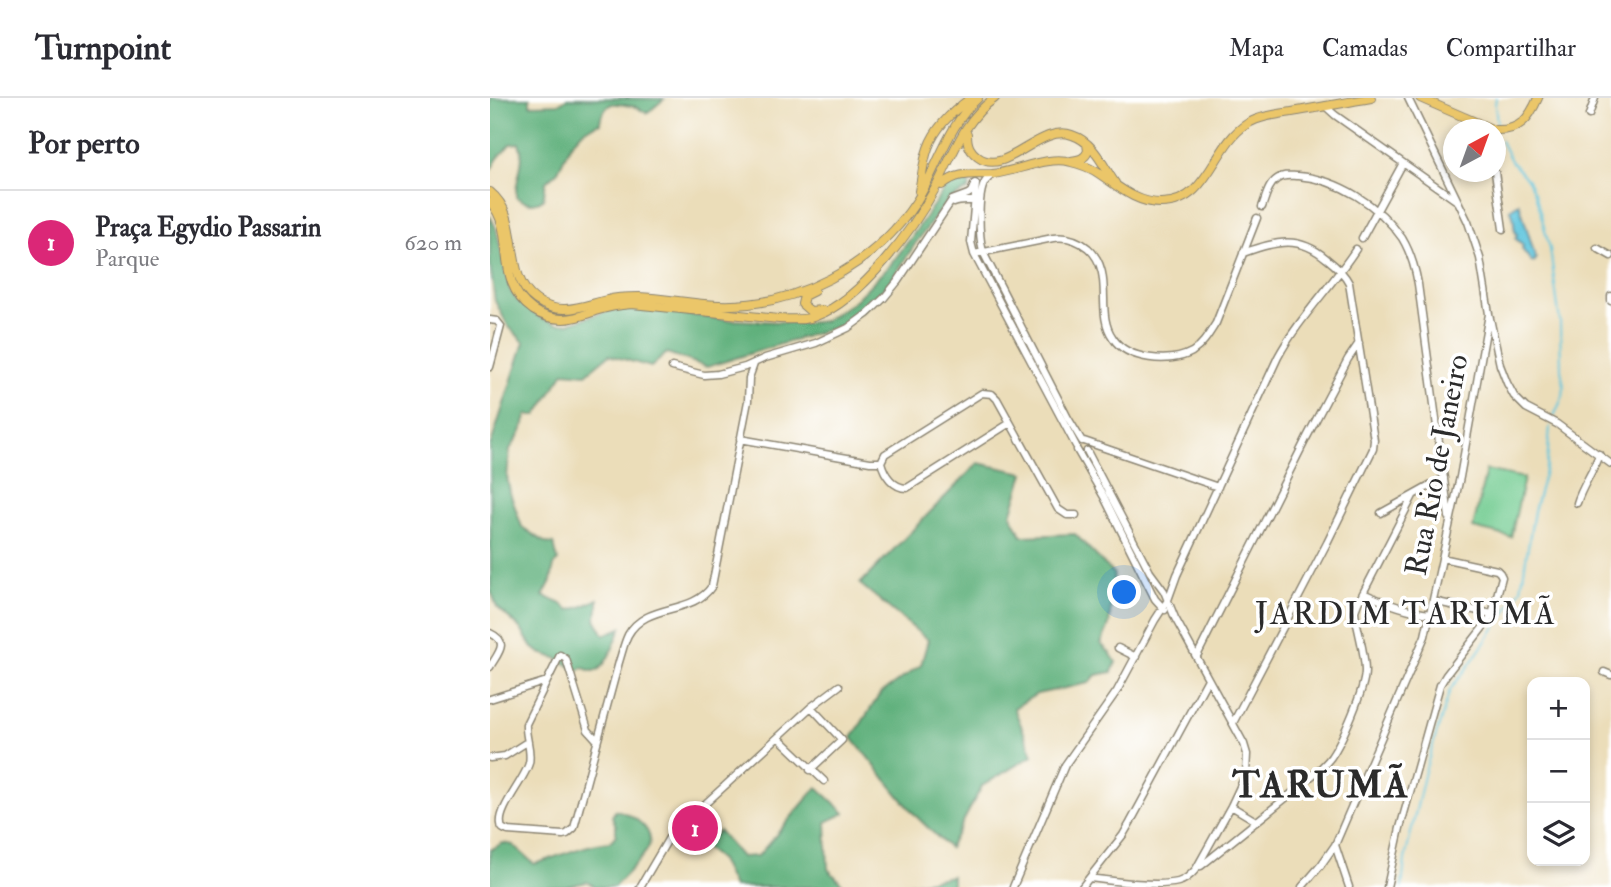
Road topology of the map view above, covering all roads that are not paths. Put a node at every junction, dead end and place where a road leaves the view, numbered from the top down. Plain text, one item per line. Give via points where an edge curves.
1 (971, 98) edge
2 (978, 98) edge
3 (984, 98) edge
4 (995, 98) edge
5 (1002, 98) edge
6 (1371, 98) edge
7 (1409, 98) edge
8 (1420, 98) edge
9 (1538, 98) edge
10 (1595, 98) edge
11 (1325, 106) junction
12 (1589, 115) dead end
13 (1469, 119) edge
14 (1506, 130) edge
15 (950, 133) junction
16 (967, 134) junction
17 (1086, 143) junction
18 (1068, 161) junction
19 (1403, 163) junction
20 (970, 174) junction
21 (993, 174) junction
22 (1496, 182) edge
23 (975, 183) junction
24 (942, 185) junction
25 (1117, 185) junction
26 (490, 192) edge
27 (975, 200) junction
28 (490, 202) edge
29 (1458, 202) junction
30 (915, 203) junction
31 (949, 205) junction
32 (1262, 207) dead end
33 (1377, 211) junction
34 (490, 212) edge
35 (1258, 218) dead end
36 (1503, 229) dead end
37 (502, 230) junction
38 (1362, 238) dead end
39 (897, 245) junction
40 (1597, 248) dead end
41 (1356, 249) dead end
42 (982, 252) junction
43 (1243, 253) junction
44 (974, 254) junction
45 (1611, 256) edge
46 (1342, 271) junction
47 (1489, 314) junction
48 (490, 320) edge
49 (1359, 343) junction
50 (754, 364) junction
51 (490, 366) edge
52 (672, 367) dead end
53 (1010, 423) junction
54 (740, 439) junction
55 (1080, 444) junction
56 (1106, 449) junction
57 (1087, 450) junction
58 (1599, 454) junction
59 (881, 462) junction
60 (1089, 463) junction
61 (1611, 464) edge
62 (1444, 478) junction
63 (1217, 487) junction
64 (1413, 496) junction
65 (1577, 503) dead end
66 (1076, 514) dead end
67 (1402, 517) junction
68 (1449, 522) junction
69 (1442, 558) junction
70 (1177, 575) junction
71 (1161, 587) junction
72 (1153, 593) junction
73 (1363, 593) junction
74 (1168, 600) junction
75 (1433, 601) junction
76 (1161, 606) junction
77 (1430, 614) junction
78 (1492, 614) junction
79 (1175, 618) junction
80 (491, 633) edge
81 (1118, 648) dead end
82 (1197, 656) junction
83 (1136, 657) junction
84 (490, 667) edge
85 (1208, 679) junction
86 (547, 681) junction
87 (839, 686) dead end
88 (490, 699) edge
89 (811, 707) junction
90 (1233, 723) junction
91 (778, 737) junction
92 (597, 740) junction
93 (527, 742) junction
94 (490, 758) edge
95 (810, 769) junction
96 (824, 781) dead end
97 (1303, 783) dead end
98 (1292, 793) dead end
99 (1231, 806) junction
100 (1256, 821) junction
101 (1335, 845) junction
102 (1196, 869) junction
103 (1089, 878) junction
104 (1303, 886) edge
105 (640, 887) edge
106 (1013, 887) edge
107 (1082, 887) edge
108 (1349, 887) edge
109 (1387, 887) edge

1 - 30 main road via 931,141
2 - 15 main road
3 - 15 main road
4 - 39 main road via 966,128 927,204
5 - 16 main road
6 - 11 main road
7 - 29 street
8 - 13 main road
9 - 14 main road via 1518,126
10 - 12 street
11 - 19 street
11 - 25 main road via 1247,123 1229,140 1203,180 1180,200 1148,202
15 - 30 main road
16 - 17 main road via 970,150 986,163 1007,158 1054,134 1072,135
16 - 24 main road
17 - 18 main road via 1085,157
17 - 25 main road
18 - 21 main road
18 - 25 main road
19 - 29 street
19 - 33 street
20 - 21 main road
20 - 23 street
20 - 24 main road
21 - 27 street
22 - 36 street
23 - 27 street
23 - 31 street via 971,192
24 - 39 main road via 915,228
26 - 30 main road via 509,221 522,283 534,299 564,310 629,297 718,305 790,295 854,264 887,236
27 - 31 street
27 - 42 street
27 - 44 street
28 - 37 main road
29 - 47 street via 1480,258
30 - 39 main road via 880,249 848,273 804,296 804,307 814,312 826,309
31 - 50 street via 898,281 867,314 827,339
32 - 33 street via 1269,187 1285,175 1327,182
33 - 38 street
33 - 62 street via 1400,236 1413,261
34 - 37 main road
35 - 43 street
37 - 39 main road via 515,292 539,314 561,319 632,304 779,319 814,317 839,305
40 - 45 street
41 - 46 street
42 - 43 street via 1060,237 1084,244 1103,274 1113,339 1135,354 1165,358 1192,351 1209,335
42 - 44 street
42 - 55 street
43 - 46 street via 1302,243
44 - 55 street
46 - 49 street via 1349,283
46 - 63 street via 1287,340
47 - 58 street via 1500,365 1514,396
47 - 68 street, Rua Rio de Janeiro
48 - 51 street via 501,326
49 - 82 street via 1324,403
49 - 90 street via 1373,449
50 - 52 street via 709,375
50 - 54 street
53 - 59 street via 907,488 893,484
53 - 59 street via 995,397 982,393 885,454
53 - 66 street via 1058,509
54 - 59 street
54 - 92 street via 712,586 697,601 652,614 628,636
55 - 56 street
55 - 57 street via 1081,452
55 - 60 street
56 - 57 street
56 - 63 street
57 - 60 street
58 - 61 street
58 - 65 street
60 - 71 street
60 - 72 street
62 - 64 street
62 - 68 street
63 - 70 street
64 - 67 street
64 - 67 street via 1383,511
67 - 73 street
68 - 69 street, Rua Rio de Janeiro
69 - 75 street, Rua Rio de Janeiro
69 - 78 street via 1500,573
70 - 71 street
70 - 74 street
71 - 72 street
71 - 74 street
72 - 76 street
73 - 77 street
73 - 97 street via 1355,611 1365,670 1359,698 1331,758
74 - 76 street
74 - 79 street
75 - 77 street, Rua Rio de Janeiro
75 - 78 street
76 - 79 street
76 - 83 street
77 - 101 street, Rua Rio de Janeiro via 1425,636
78 - 109 street via 1440,685
79 - 82 street
80 - 84 street via 501,645
81 - 83 street
82 - 85 street
83 - 106 street via 1065,765
85 - 90 street
85 - 103 street via 1130,824
86 - 88 street
86 - 92 street via 562,655 588,730
86 - 93 street via 526,724
87 - 89 street
89 - 91 street
89 - 95 street via 842,740
90 - 99 street via 1248,764
91 - 95 street
91 - 105 street via 670,836
92 - 93 street via 574,828 563,835 505,830 500,825 529,762
93 - 94 street via 505,756
95 - 96 street
98 - 100 street
99 - 100 street
99 - 102 street
100 - 102 street
101 - 104 street, Rua Rio de Janeiro
101 - 108 street
102 - 103 street via 1170,884
103 - 107 street

